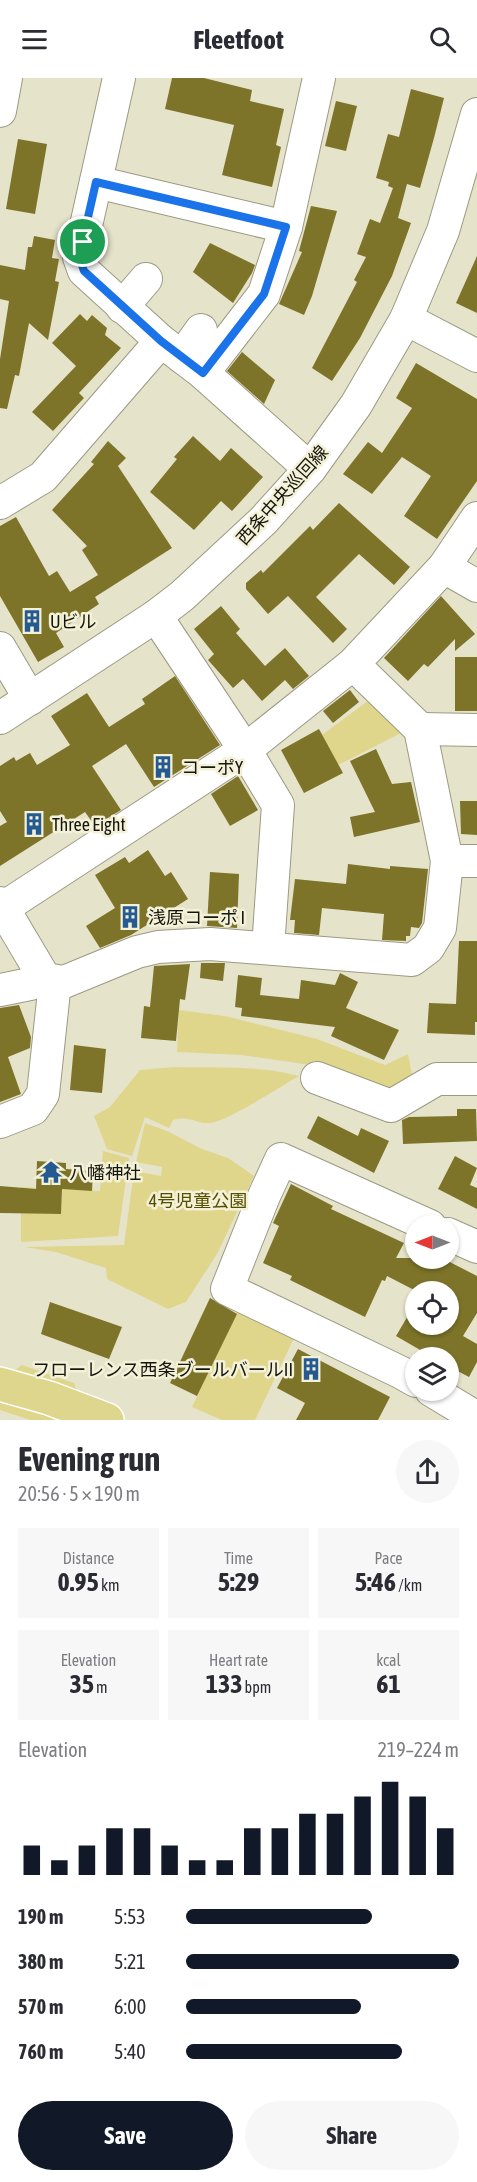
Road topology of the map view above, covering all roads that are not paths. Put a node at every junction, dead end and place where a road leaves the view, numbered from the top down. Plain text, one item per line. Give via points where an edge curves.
1 (6, 78) edge
2 (119, 78) edge
3 (319, 78) edge
4 (0, 111) edge
5 (477, 114) edge
6 (96, 182) junction
7 (286, 227) junction
8 (146, 279) dead end
9 (123, 307) junction
10 (405, 319) junction
11 (201, 330) dead end
12 (477, 356) edge
13 (182, 357) junction
14 (310, 469) junction
15 (0, 503) edge
16 (477, 518) edge
17 (444, 567) junction
18 (477, 586) edge
19 (156, 616) junction
20 (0, 648) edge
21 (353, 664) junction
22 (30, 699) junction
23 (0, 718) edge
24 (420, 729) junction
25 (477, 730) edge
26 (245, 750) junction
27 (462, 861) edge
28 (2, 906) edge
29 (268, 948) junction
30 (50, 980) junction
31 (0, 990) edge
32 (317, 1077) dead end
33 (477, 1079) edge
34 (0, 1122) edge
35 (406, 1215) edge
36 (459, 1239) edge
37 (477, 1247) edge
38 (405, 1376) edge
39 (0, 1384) edge
40 (449, 1401) edge
41 (477, 1418) edge
42 (106, 1420) edge

1 - 4 street
2 - 6 street
3 - 7 street
5 - 10 street, 西条中央巡回線 via 443,231
6 - 7 street
6 - 9 street via 93,243 79,257 84,271
7 - 13 street via 264,294
8 - 9 street
9 - 13 street
10 - 12 street
10 - 14 street, 西条中央巡回線 via 356,405
11 - 13 street
13 - 14 street
13 - 15 street via 43,477
14 - 19 street, 西条中央巡回線 via 263,521
16 - 17 street
17 - 18 street
17 - 21 street
19 - 22 street, 西条中央巡回線
19 - 26 street
20 - 22 street
21 - 24 street
21 - 26 street
22 - 23 street, 西条中央巡回線
24 - 25 street
24 - 27 street
26 - 28 street
26 - 29 street via 278,805 280,866
27 - 29 street via 440,928 428,948 412,960
28 - 30 street
29 - 30 street via 178,944 137,952 64,982
30 - 31 street
30 - 34 street via 43,1094 33,1109
32 - 33 street via 391,1106 437,1079
35 - 38 street via 281,1159 227,1289
36 - 37 street
39 - 42 main road
40 - 41 street

